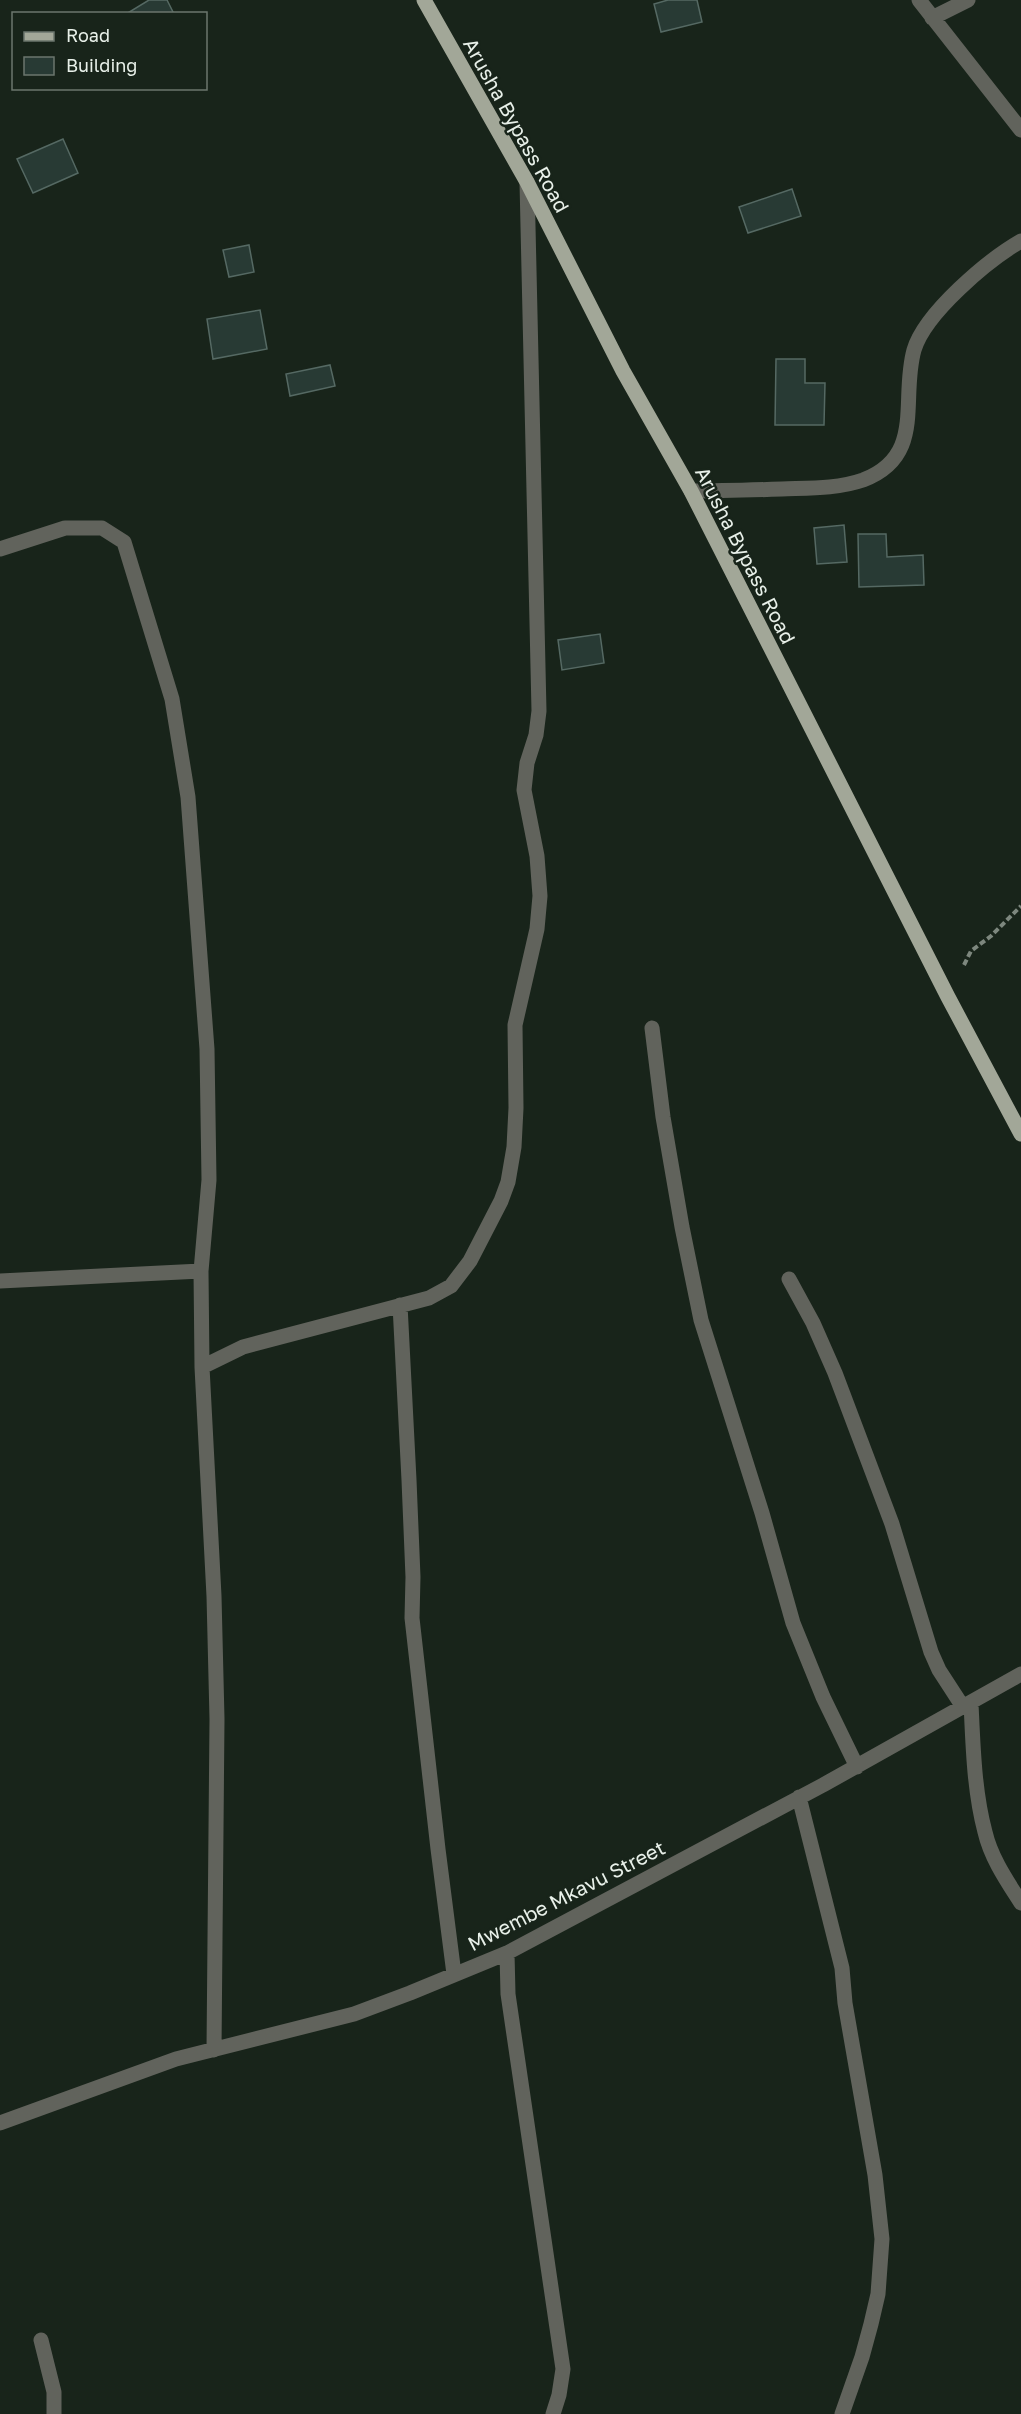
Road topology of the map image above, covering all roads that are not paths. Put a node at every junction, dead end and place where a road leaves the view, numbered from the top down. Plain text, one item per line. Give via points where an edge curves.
1 (424, 0) edge
2 (918, 0) edge
3 (968, 0) edge
4 (932, 18) junction
5 (1021, 130) edge
6 (527, 182) junction
7 (1021, 241) edge
8 (691, 491) junction
9 (0, 549) edge
10 (652, 1028) dead end
11 (1021, 1134) edge
12 (201, 1271) junction
13 (789, 1279) dead end
14 (0, 1281) edge
15 (400, 1305) junction
16 (202, 1366) junction
17 (1021, 1674) edge
18 (967, 1705) junction
19 (857, 1767) junction
20 (800, 1797) junction
21 (1021, 1903) edge
22 (507, 1953) junction
23 (454, 1974) junction
24 (214, 2050) junction
25 (0, 2123) edge
26 (41, 2340) dead end
27 (54, 2414) edge
28 (553, 2414) edge
29 (842, 2414) edge

1 - 6 main road, Arusha Bypass Road
2 - 4 street
3 - 4 street
4 - 5 street
6 - 8 main road, Arusha Bypass Road via 623,371
6 - 15 street via 539,711 524,790 537,856 540,896 537,930 515,1024 514,1147 501,1201 470,1261 451,1286 429,1298
7 - 8 street via 964,283 930,323 915,349 907,431 899,455 886,468 863,480 831,488
8 - 11 main road, Arusha Bypass Road
9 - 12 street via 65,528 102,528 124,542 172,699 188,797 207,1049 208,1180
10 - 19 street via 665,1128 701,1320 793,1623
12 - 14 street
12 - 16 street
13 - 18 street via 835,1373 892,1524 931,1652 939,1670
15 - 16 street via 243,1347
15 - 23 street via 412,1618
16 - 24 street via 217,1719
17 - 18 street, Mwembe Mkavu Street
18 - 19 street, Mwembe Mkavu Street
18 - 21 street via 985,1833
19 - 20 street, Mwembe Mkavu Street
20 - 22 street, Mwembe Mkavu Street
20 - 29 street via 842,1968 882,2239 878,2294
22 - 23 street, Mwembe Mkavu Street
22 - 28 street via 508,1995 563,2369
23 - 24 street, Mwembe Mkavu Street via 354,2014
24 - 25 street, Mwembe Mkavu Street via 176,2059
26 - 27 street via 54,2392

